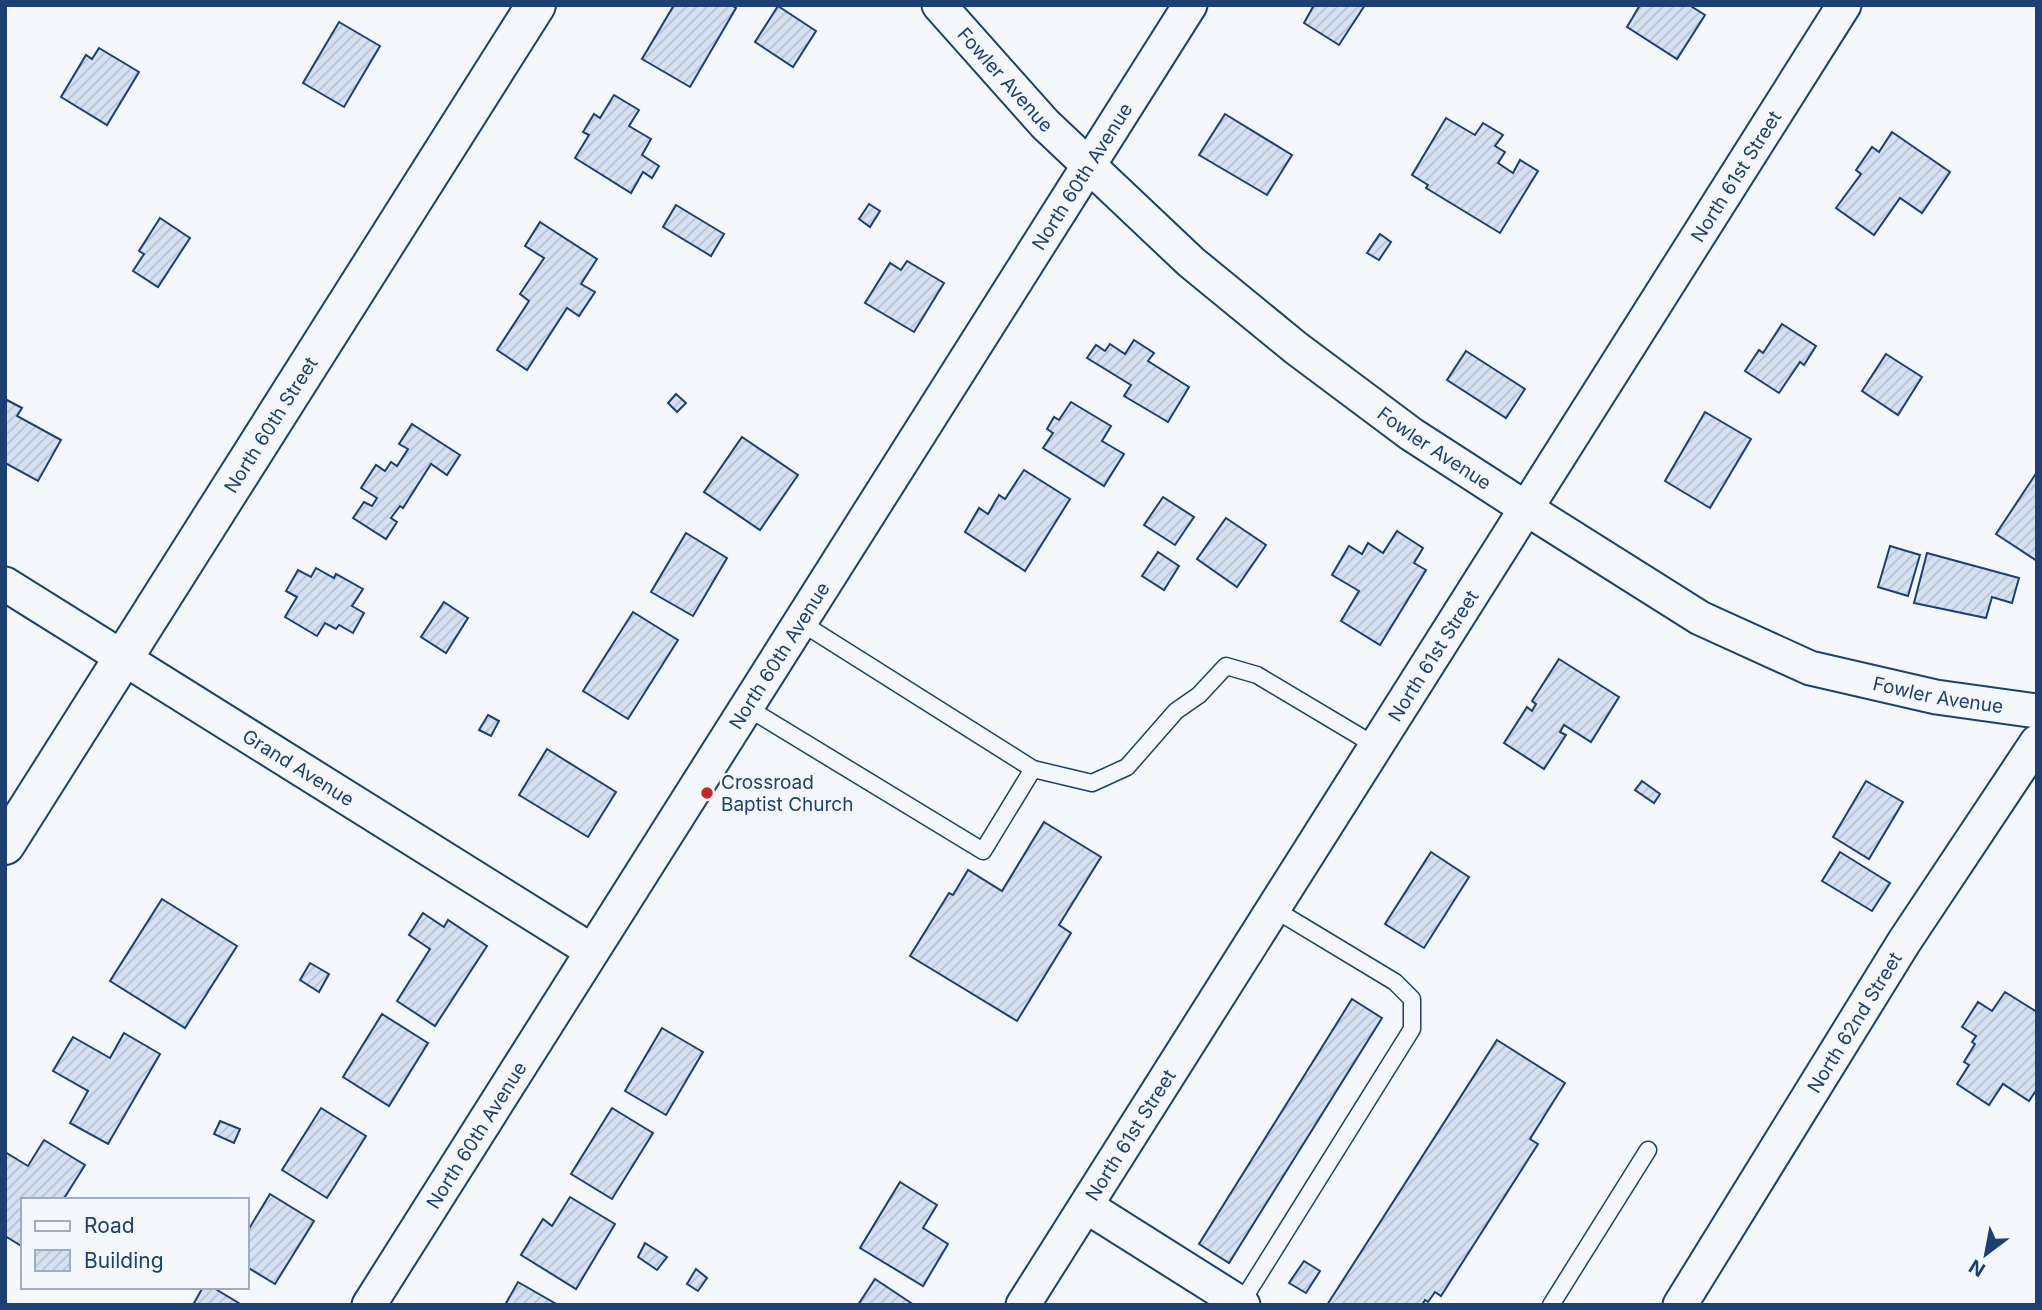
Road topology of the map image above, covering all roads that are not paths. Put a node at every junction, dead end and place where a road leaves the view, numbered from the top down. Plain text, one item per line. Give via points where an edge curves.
1 (536, 5) edge
2 (939, 5) edge
3 (1190, 5) edge
4 (1844, 5) edge
5 (1089, 166) junction
6 (1527, 509) junction
7 (5, 584) edge
8 (800, 622) junction
9 (122, 659) junction
10 (746, 707) junction
11 (2037, 711) edge
12 (2037, 742) edge
13 (1376, 746) junction
14 (1033, 769) junction
15 (5, 845) edge
16 (1274, 909) junction
17 (592, 951) junction
18 (1648, 1150) dead end
19 (1086, 1206) junction
20 (1242, 1304) edge
21 (369, 1305) edge
22 (1023, 1305) edge
23 (1551, 1305) edge
24 (1680, 1305) edge

1 - 9 main road, North 60th Street
2 - 5 street, Fowler Avenue via 1045,124
3 - 5 street, North 60th Avenue
4 - 6 street, North 61st Street
5 - 6 street, Fowler Avenue via 1191,262 1296,348 1411,434
5 - 8 street, North 60th Avenue
6 - 11 street, Fowler Avenue via 1700,618 1798,664 1936,697
6 - 13 street, North 61st Street
7 - 9 street, Grand Avenue
8 - 10 street, North 60th Avenue
8 - 14 lane
9 - 15 main road, North 60th Street
9 - 17 street, Grand Avenue
10 - 14 lane via 983,851
10 - 17 street, North 60th Avenue
12 - 24 street, North 62nd Street via 1904,942
13 - 14 lane via 1256,675 1226,666 1176,711 1128,767 1092,782
13 - 16 street, North 61st Street
16 - 19 street, North 61st Street
16 - 20 lane via 1395,982 1412,999 1412,1030
17 - 21 street, North 60th Avenue
18 - 23 lane
19 - 20 street
19 - 22 street, North 61st Street

